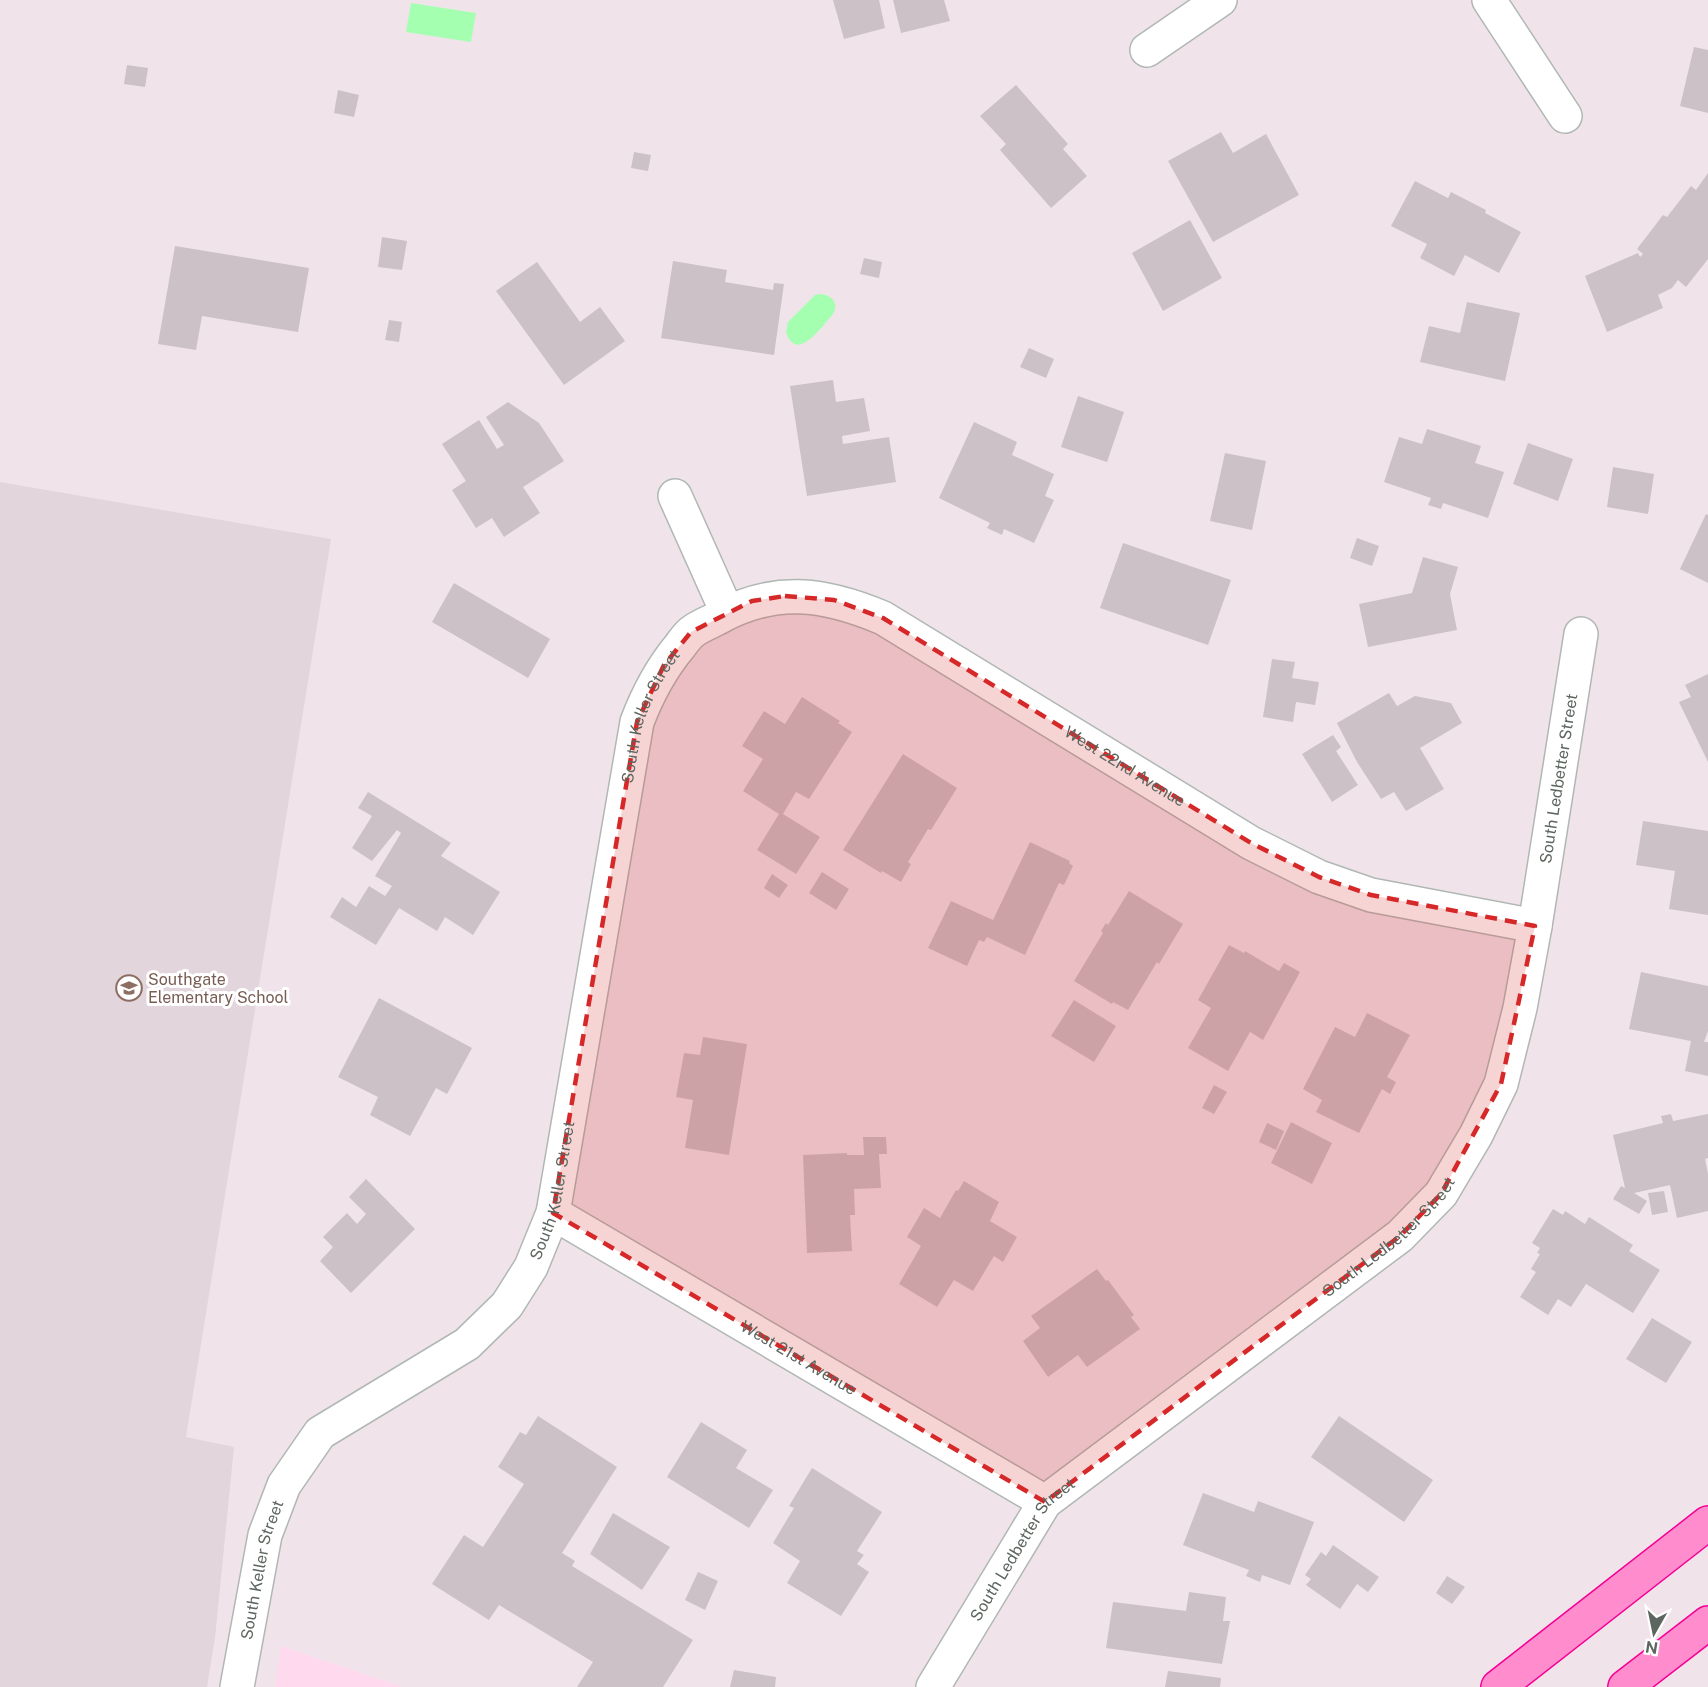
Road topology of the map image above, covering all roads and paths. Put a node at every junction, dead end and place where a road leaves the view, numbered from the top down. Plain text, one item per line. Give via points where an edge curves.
1 (1220, 0) edge
2 (1489, 0) edge
3 (1147, 50) dead end
4 (1565, 116) dead end
5 (675, 496) dead end
6 (727, 612) junction
7 (1581, 634) dead end
8 (1535, 926) junction
9 (553, 1213) junction
10 (1045, 1502) junction
11 (1708, 1523) edge
12 (1708, 1623) edge
13 (237, 1687) edge
14 (933, 1687) edge
15 (1498, 1687) edge
16 (1625, 1687) edge

1 - 3 street
2 - 4 street
5 - 6 street
6 - 8 street, West 22nd Avenue via 753,601 784,596 854,606 883,618 1251,843 1319,877 1371,895
6 - 9 street, South Keller Street via 692,632 664,665 637,722
7 - 8 street, South Ledbetter Street
8 - 10 street, South Ledbetter Street via 1501,1084 1441,1194 1400,1236
9 - 10 street, West 21st Avenue
9 - 13 street, South Keller Street via 531,1267 507,1305 467,1344 320,1433 285,1485 265,1535
10 - 14 street, South Ledbetter Street
11 - 15 highway
12 - 16 highway

